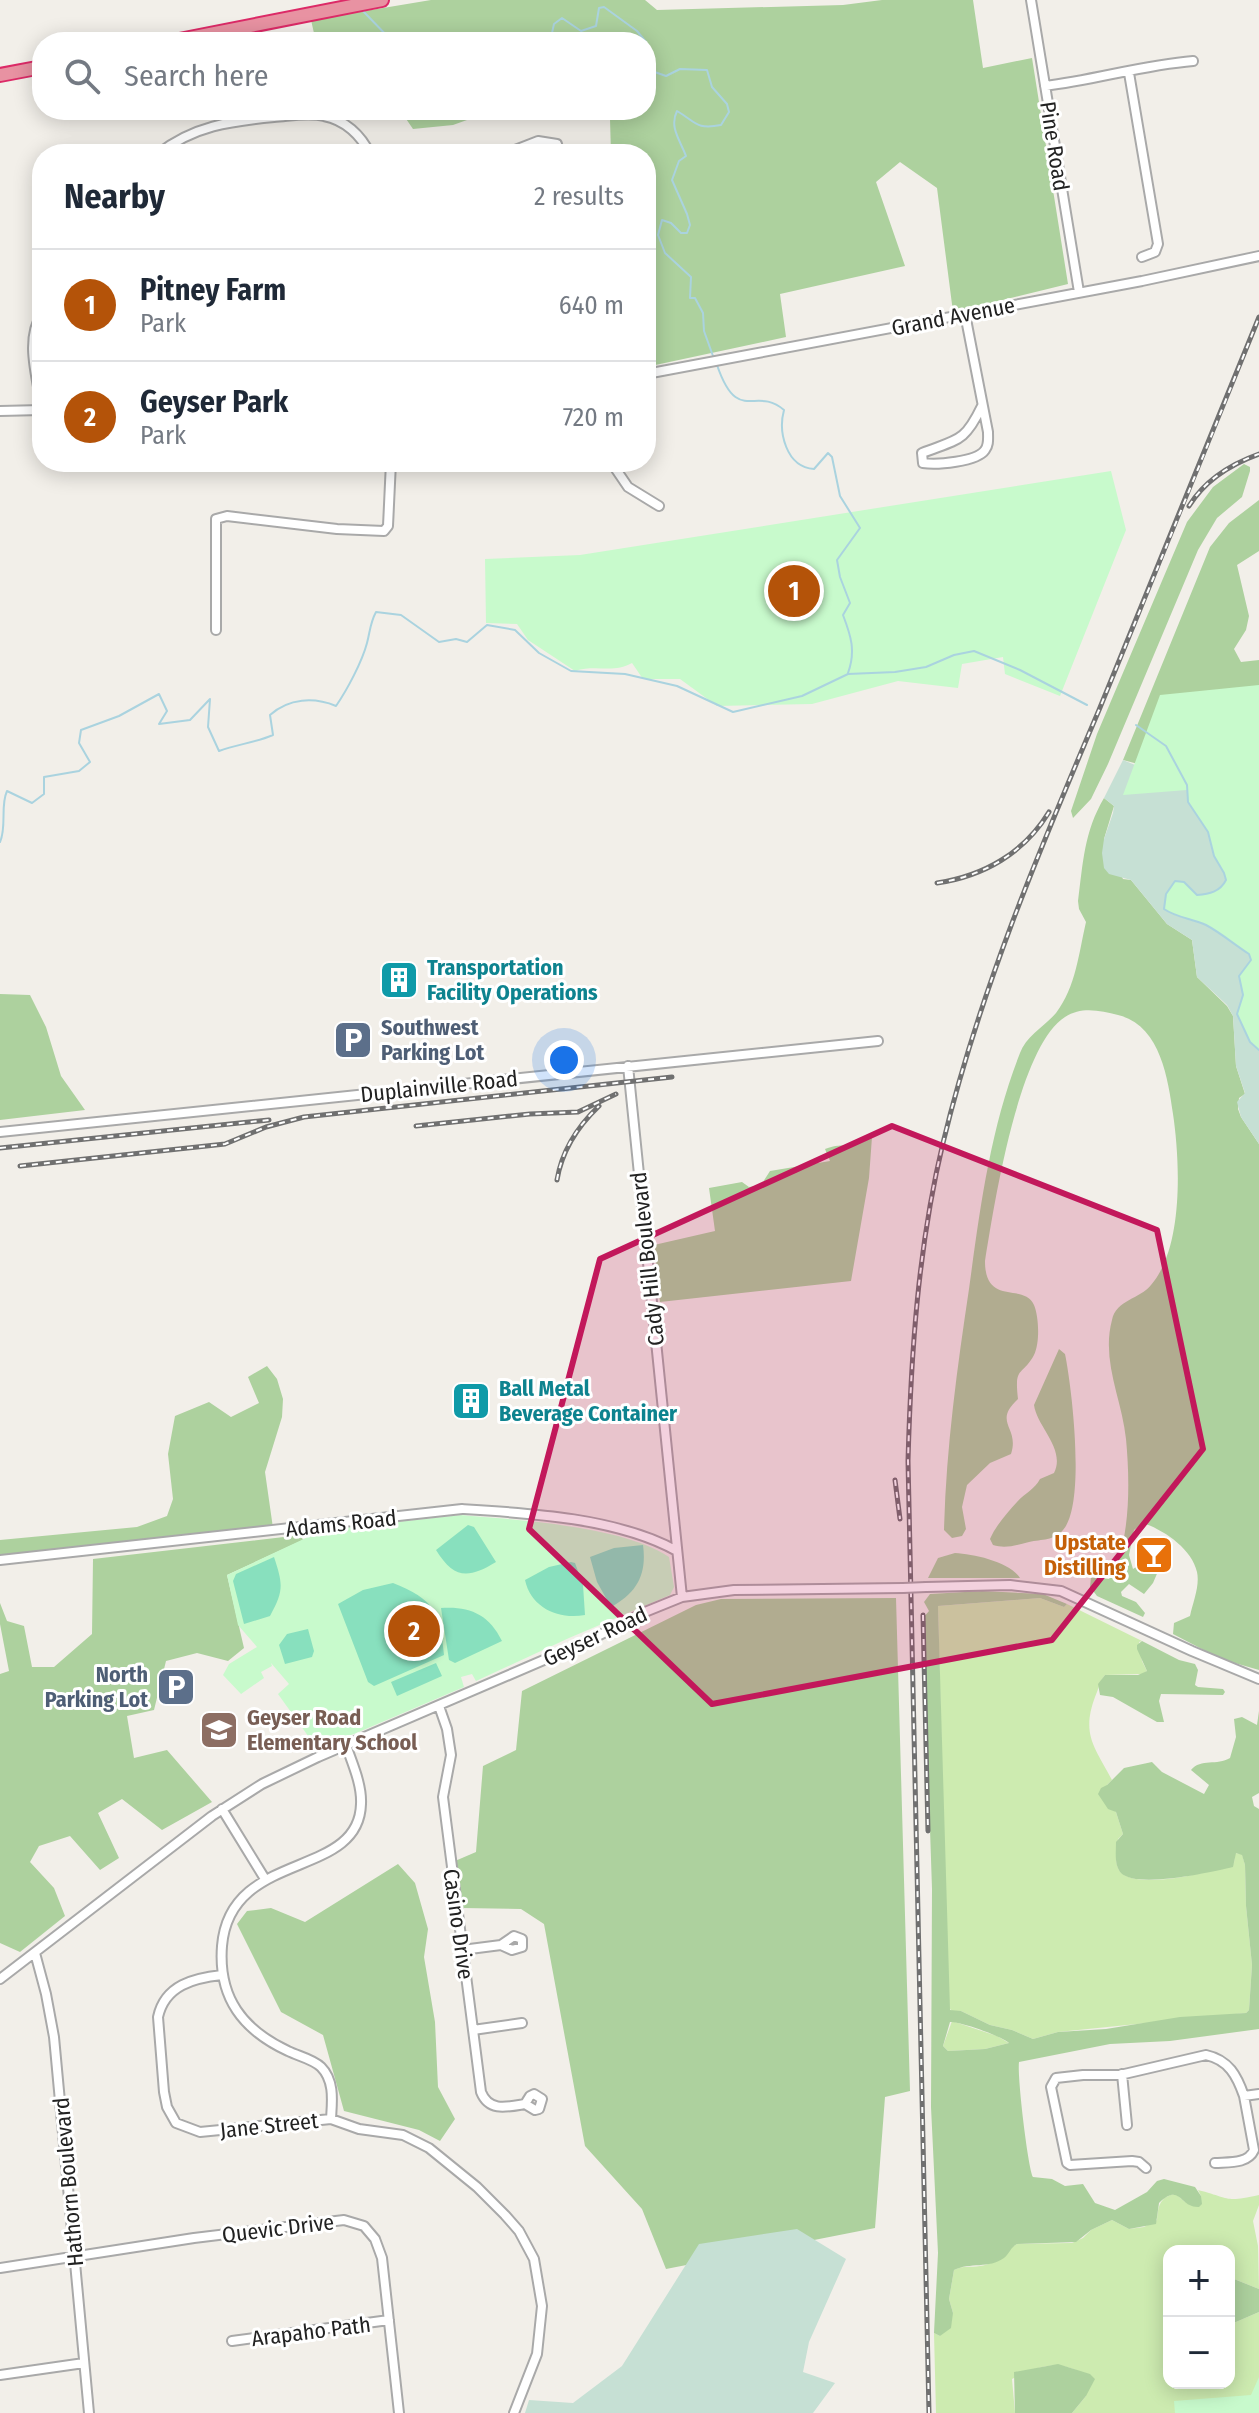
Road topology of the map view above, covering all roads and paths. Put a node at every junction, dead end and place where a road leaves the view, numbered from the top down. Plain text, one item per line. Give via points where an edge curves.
1 (382, 0) edge
2 (1031, 0) edge
3 (220, 32) edge
4 (1193, 61) dead end
5 (32, 69) edge
6 (1129, 73) junction
7 (0, 75) edge
8 (1045, 86) junction
9 (249, 120) edge
10 (332, 120) edge
11 (172, 144) edge
12 (364, 144) edge
13 (534, 144) edge
14 (557, 144) edge
15 (1259, 256) edge
16 (1142, 257) dead end
17 (1079, 292) junction
18 (965, 314) junction
19 (656, 372) edge
20 (982, 406) junction
21 (32, 409) edge
22 (0, 411) edge
23 (391, 472) edge
24 (618, 472) edge
25 (659, 506) dead end
26 (216, 630) dead end
27 (878, 1041) dead end
28 (628, 1066) junction
29 (0, 1132) edge
30 (677, 1551) junction
31 (0, 1560) edge
32 (682, 1597) junction
33 (1259, 1679) edge
34 (439, 1706) junction
35 (346, 1745) junction
36 (222, 1809) junction
37 (265, 1879) junction
38 (501, 1945) dead end
39 (462, 1950) junction
40 (35, 1953) junction
41 (222, 1975) junction
42 (0, 1979) edge
43 (522, 2023) dead end
44 (473, 2030) junction
45 (1122, 2074) junction
46 (1259, 2094) edge
47 (1244, 2096) junction
48 (525, 2104) dead end
49 (331, 2119) junction
50 (1127, 2125) dead end
51 (1215, 2163) dead end
52 (1146, 2168) dead end
53 (75, 2255) junction
54 (0, 2268) edge
55 (389, 2320) junction
56 (232, 2341) dead end
57 (84, 2363) junction
58 (0, 2375) edge
59 (89, 2413) edge
60 (399, 2413) edge
61 (514, 2413) edge

1 - 3 highway
2 - 8 street, Pine Road
4 - 6 street
5 - 7 highway
6 - 8 street
6 - 16 street via 1158,246
8 - 17 street, Pine Road
9 - 11 street via 213,126
10 - 12 street via 346,124
13 - 14 street via 546,140
15 - 17 street, Grand Avenue
17 - 18 street, Grand Avenue
18 - 19 street, Grand Avenue
18 - 20 street
20 - 20 street via 988,442 981,455 923,463 922,453 971,429
21 - 22 street
23 - 26 street via 384,531 218,517
24 - 25 street via 628,487
27 - 28 street, Duplainville Road
28 - 29 street, Duplainville Road
28 - 30 street, Cady Hill Boulevard
30 - 31 street, Adams Road via 595,1524 462,1509
30 - 32 street, Cady Hill Boulevard
32 - 33 street, Geyser Road, bridge via 742,1590 1010,1585 1061,1591
32 - 34 street, Geyser Road
34 - 35 street, Geyser Road
34 - 39 street, Casino Drive via 451,1747 443,1797
35 - 36 street, Geyser Road
35 - 37 street via 361,1794 355,1827 329,1853
36 - 37 street
36 - 40 street, Geyser Road
37 - 41 street via 233,1910 222,1943
38 - 39 street
39 - 44 street, Casino Drive
40 - 42 street, Geyser Road
40 - 53 street, Hathorn Boulevard via 54,2037
41 - 49 street via 228,1998 258,2035 320,2066 330,2083
41 - 49 street, Jane Street via 185,1982 160,2007 164,2092 176,2123 200,2132
43 - 44 street
44 - 48 street, Casino Drive via 484,2100 496,2107
45 - 47 street via 1213,2056 1231,2068
45 - 50 street
45 - 52 street via 1056,2078 1051,2087 1067,2163 1132,2161
46 - 47 street
47 - 51 street via 1254,2150 1244,2160
49 - 61 street, Jane Street via 403,2135 429,2148 519,2231 539,2272 542,2306 537,2354
53 - 54 street, Quevic Drive
53 - 55 street, Quevic Drive via 344,2220 364,2226 375,2239
53 - 57 street, Hathorn Boulevard
55 - 56 street, Arapaho Path
55 - 60 street, Quevic Drive
57 - 58 street
57 - 59 street, Hathorn Boulevard

